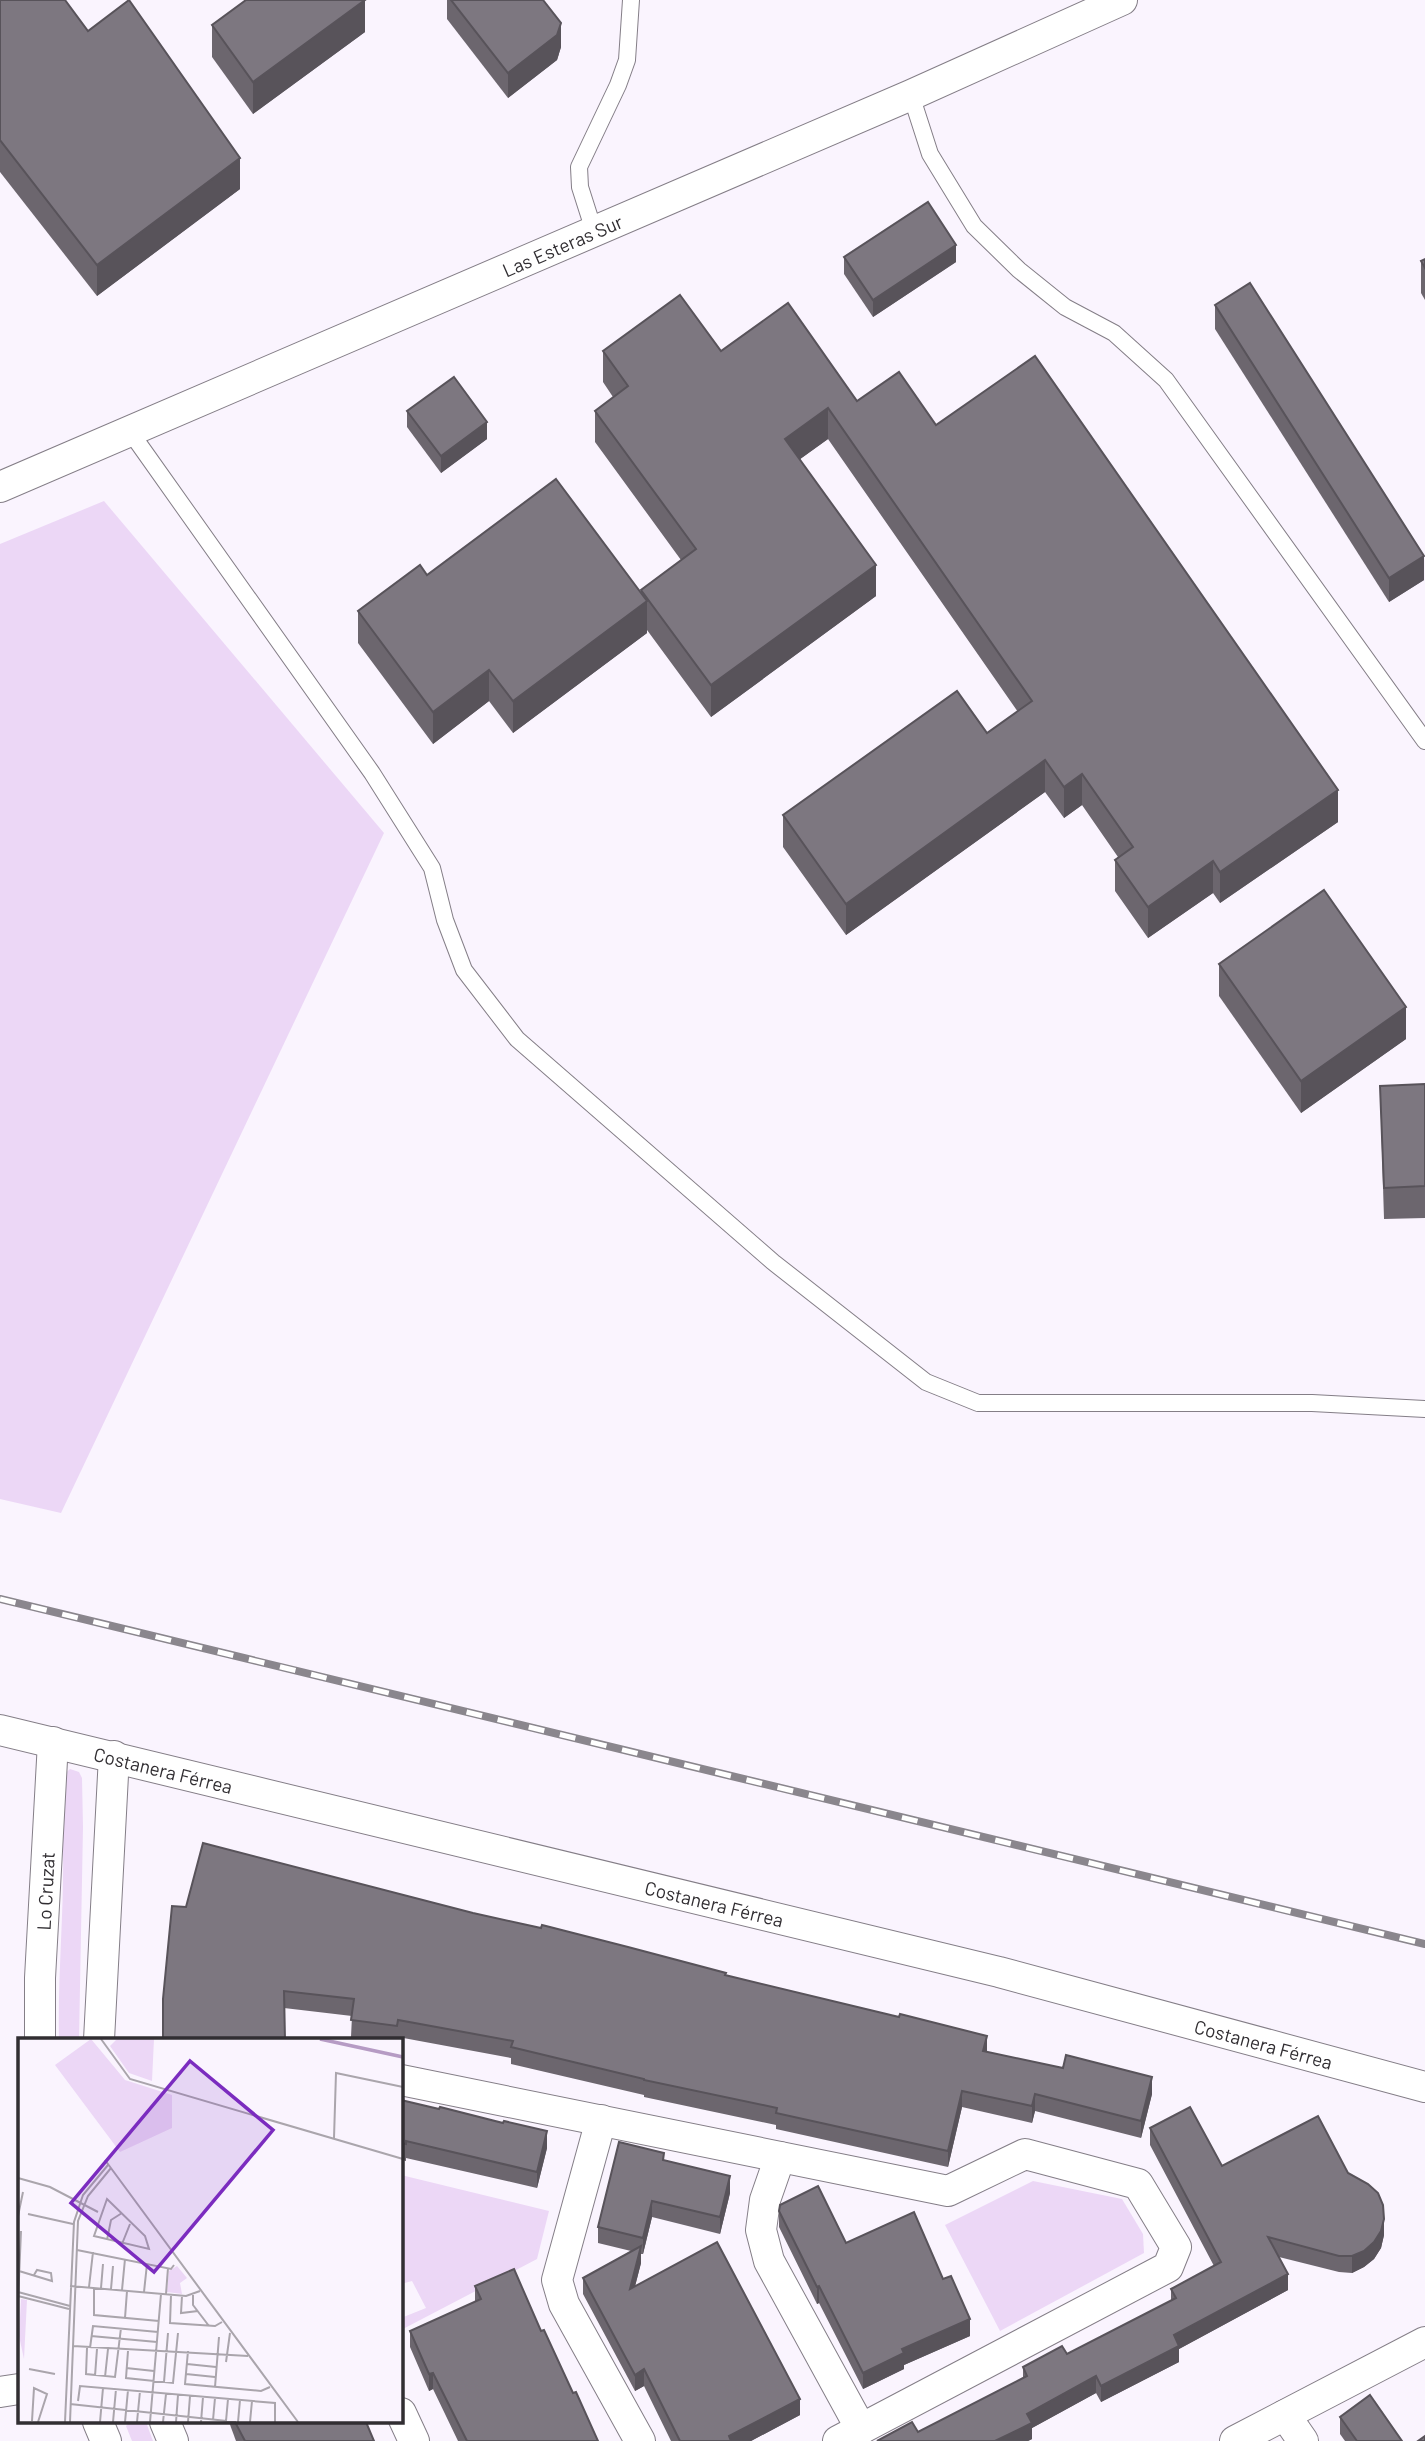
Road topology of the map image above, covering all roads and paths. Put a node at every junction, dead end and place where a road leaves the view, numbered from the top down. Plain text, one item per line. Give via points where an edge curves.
1 (631, 0) edge
2 (1122, 0) edge
3 (911, 95) junction
4 (594, 231) junction
5 (129, 430) junction
6 (0, 487) edge
7 (1425, 741) edge
8 (1425, 1409) edge
9 (0, 1730) edge
10 (53, 1742) junction
11 (114, 1756) junction
12 (40, 2038) edge
13 (99, 2038) edge
14 (402, 2080) edge
15 (1425, 2087) edge
16 (601, 2120) junction
17 (780, 2157) junction
18 (1425, 2342) edge
19 (18, 2389) edge
20 (0, 2392) edge
21 (402, 2415) edge
22 (1285, 2415) junction
23 (99, 2424) edge
24 (166, 2424) edge
25 (849, 2435) edge
26 (106, 2441) edge
27 (173, 2441) edge
28 (414, 2441) edge
29 (640, 2441) edge
30 (1235, 2441) edge
31 (1303, 2441) edge

1 - 4 lane via 627,60 579,167 580,187
2 - 3 street, Las Esteras Sur
3 - 4 street, Las Esteras Sur
3 - 7 lane via 930,154 974,226 1065,307 1114,333 1166,380
4 - 5 street, Las Esteras Sur
5 - 6 street, Las Esteras Sur
5 - 8 lane via 372,773 432,869 464,970 516,1039 773,1262 926,1382 978,1403 1312,1403
9 - 10 street, Costanera Férrea
10 - 11 street, Costanera Férrea
10 - 12 street, Lo Cruzat
11 - 13 street
11 - 15 street, Costanera Férrea via 999,1972
14 - 16 street
16 - 17 street
16 - 29 street via 556,2280 564,2304
17 - 25 street via 765,2200 761,2230 769,2261
17 - 25 street via 948,2191 1026,2154 1138,2184 1176,2247 1168,2267
18 - 22 street
19 - 20 street
21 - 28 street
22 - 30 street
22 - 31 street
23 - 26 street
24 - 27 street

